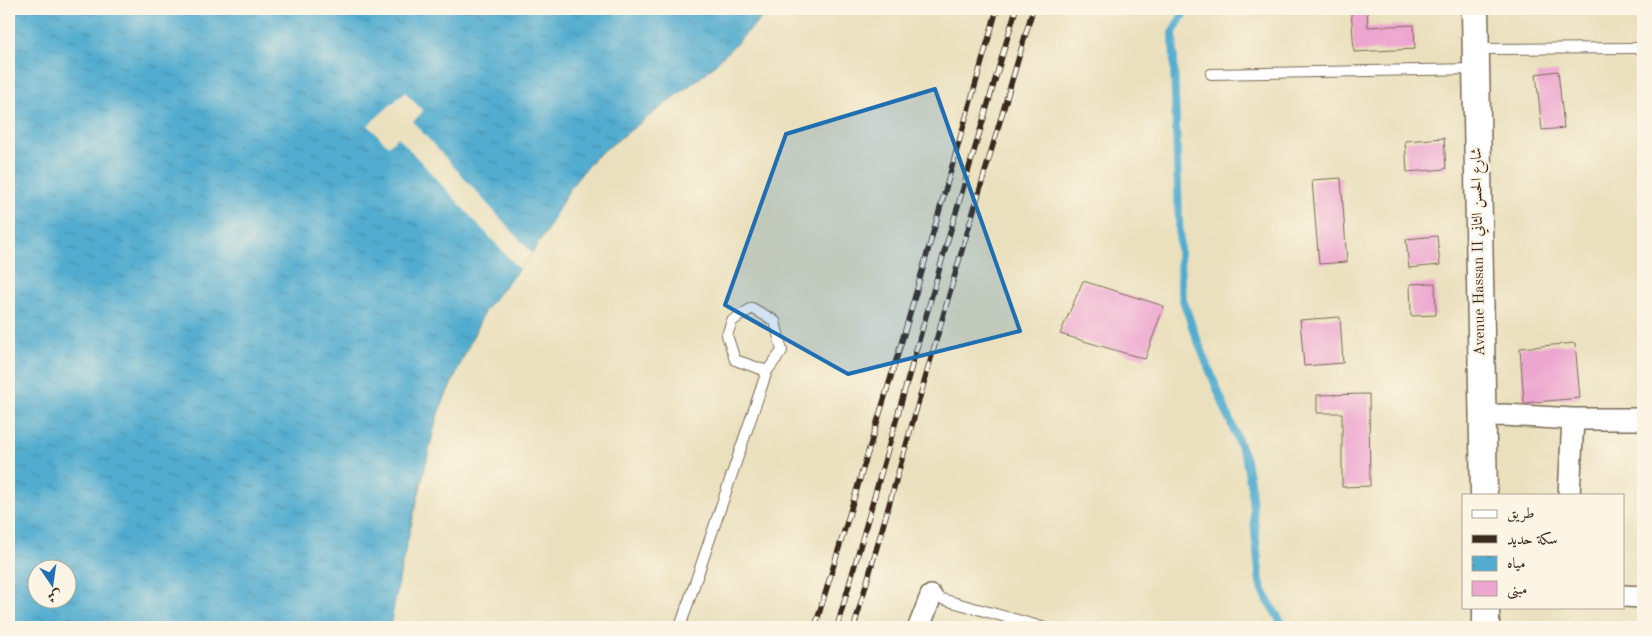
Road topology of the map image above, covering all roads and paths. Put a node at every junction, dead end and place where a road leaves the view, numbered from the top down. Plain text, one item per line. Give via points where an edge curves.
1 (1475, 9) edge
2 (1637, 48) dead end
3 (1476, 59) junction
4 (1211, 74) dead end
5 (767, 371) junction
6 (1482, 416) junction
7 (1573, 419) junction
8 (1643, 419) edge
9 (1484, 494) edge
10 (1569, 494) edge
11 (931, 596) joint
12 (1624, 596) edge
13 (1643, 596) edge
14 (1486, 608) edge
15 (680, 627) edge
16 (919, 627) edge
17 (1042, 627) edge
18 (1486, 627) edge

1 - 3 street, Avenue Hassan II شارع الحسن الثاني
2 - 3 lane
3 - 4 lane
3 - 6 street, Avenue Hassan II شارع الحسن الثاني
5 - 5 lane via 782,351 775,321 752,308 732,321 727,334 736,360
5 - 15 lane
6 - 7 street
6 - 9 street, Avenue Hassan II شارع الحسن الثاني
7 - 8 street
7 - 10 street
11 - 16 street
11 - 17 lane
12 - 13 street
14 - 18 street

